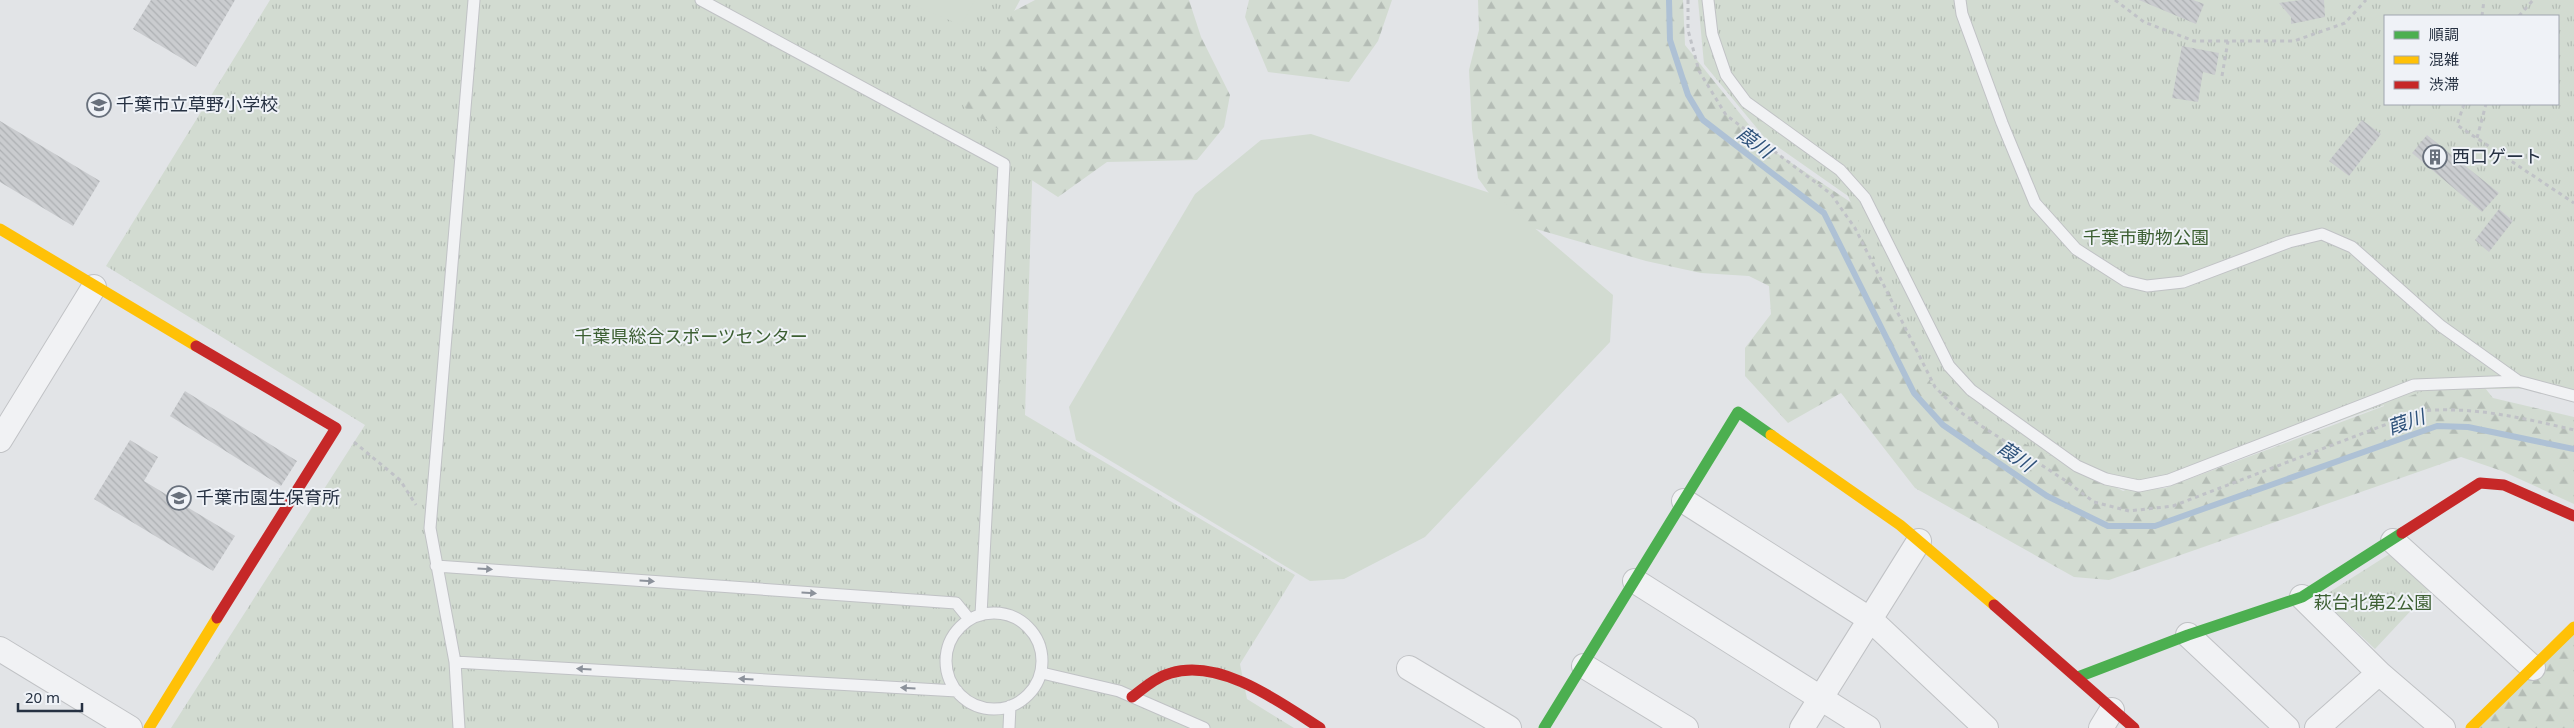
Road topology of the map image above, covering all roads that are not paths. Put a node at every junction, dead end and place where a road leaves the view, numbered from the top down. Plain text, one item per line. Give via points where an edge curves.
1 (474, 0) edge
2 (701, 0) edge
3 (1708, 0) edge
4 (1960, 0) edge
5 (0, 229) edge
6 (94, 287) junction
7 (2518, 382) junction
8 (2574, 396) edge
9 (0, 440) edge
10 (1684, 501) junction
11 (2574, 516) edge
12 (1919, 540) junction
13 (2393, 540) junction
14 (436, 566) junction
15 (1634, 581) junction
16 (2302, 597) junction
17 (981, 615) junction
18 (969, 619) junction
19 (1871, 620) junction
20 (2574, 627) edge
21 (2188, 635) junction
22 (0, 649) edge
23 (455, 662) junction
24 (1584, 666) junction
25 (1409, 668) dead end
26 (2533, 668) junction
27 (1042, 673) junction
28 (2378, 673) junction
29 (2078, 677) junction
30 (957, 691) junction
31 (1132, 697) junction
32 (1820, 699) junction
33 (1010, 706) junction
34 (2106, 719) edge
35 (130, 728) edge
36 (149, 728) edge
37 (459, 728) edge
38 (1009, 728) edge
39 (1204, 728) edge
40 (1320, 728) edge
41 (1509, 728) edge
42 (1544, 728) edge
43 (1686, 728) edge
44 (1802, 728) edge
45 (1868, 728) edge
46 (1986, 728) edge
47 (2134, 728) edge
48 (2288, 728) edge
49 (2317, 728) edge
50 (2443, 728) edge
51 (2471, 728) edge

1 - 14 lane via 430,528
2 - 17 lane via 1004,164
3 - 7 lane via 1712,34 1726,75 1746,102 1840,170 1865,198 1949,366 1971,390 2077,466 2106,478 2139,486 2168,480 2414,385
4 - 7 lane via 1962,14 2002,123 2035,203 2076,249 2126,282 2147,286 2183,282 2289,242 2322,234 2352,247 2441,326
5 - 6 street
6 - 9 street
6 - 36 street via 336,428
7 - 8 lane
10 - 12 street via 1738,412
10 - 15 street
10 - 19 street
11 - 13 street via 2504,485 2480,483
12 - 19 street
12 - 29 street
13 - 16 street
13 - 26 street
14 -> 18 lane via 956,603
14 - 23 lane
15 - 24 street
15 - 32 street
16 - 21 street
16 - 28 street
17 - 18 lane
17 - 27 lane via 1005,613 1017,617 1034,632 1043,656
18 - 30 lane via 952,637 946,655 947,672
19 - 32 street
19 - 46 street
20 - 26 street
21 - 29 street
21 - 48 street
22 - 35 street
30 -> 23 lane
23 - 37 lane
24 - 42 street
24 - 43 street
25 - 41 street
26 - 51 street
27 - 31 lane
27 - 33 lane via 1027,698
28 - 49 street
28 - 50 street
29 - 34 street
30 - 33 lane via 961,697 984,709 1001,710
31 - 39 lane
31 - 40 street via 1160,677 1179,671 1210,673 1250,686
32 - 44 street
32 - 45 street
33 - 38 lane
34 - 47 street

